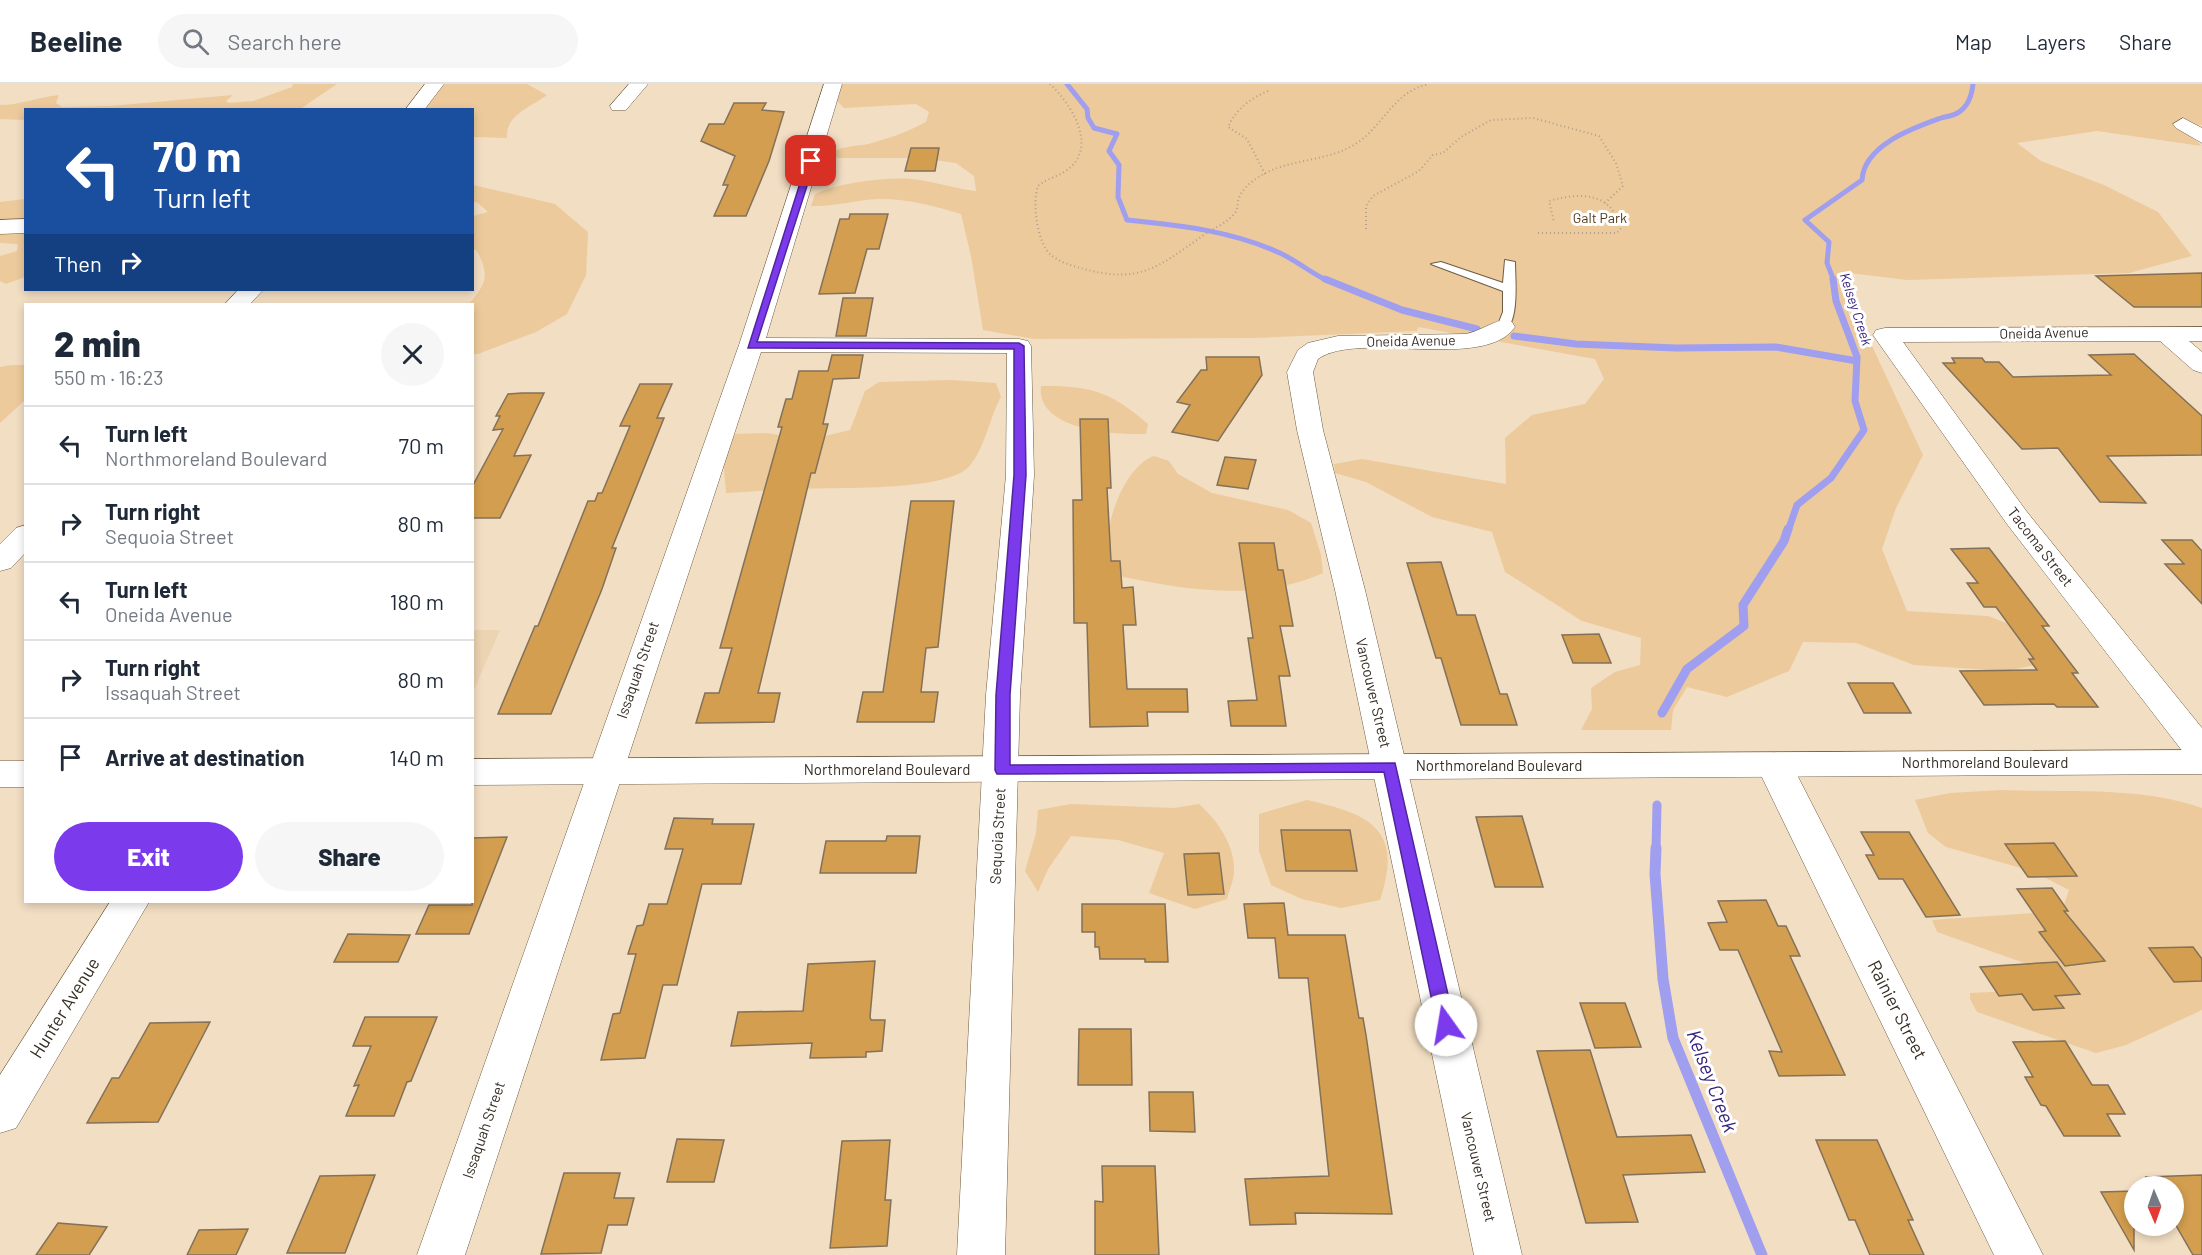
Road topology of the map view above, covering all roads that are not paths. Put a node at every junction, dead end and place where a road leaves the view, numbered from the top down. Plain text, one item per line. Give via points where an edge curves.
1 (435, 84) edge
2 (639, 84) edge
3 (833, 84) edge
4 (619, 106) dead end
5 (416, 108) edge
6 (2182, 124) dead end
7 (2202, 137) edge
8 (24, 226) edge
9 (0, 227) edge
10 (1509, 262) dead end
11 (1437, 264) dead end
12 (1509, 289) junction
13 (250, 291) edge
14 (238, 303) edge
15 (1503, 327) joint
16 (2166, 334) junction
17 (2202, 334) edge
18 (1885, 335) joint
19 (751, 345) junction
20 (1317, 348) joint
21 (2202, 365) edge
22 (24, 536) edge
23 (0, 562) edge
24 (2202, 752) edge
25 (2202, 762) edge
26 (1774, 765) junction
27 (1390, 766) junction
28 (1002, 770) junction
29 (474, 771) edge
30 (603, 771) junction
31 (0, 774) edge
32 (24, 774) edge
33 (129, 903) edge
34 (0, 1114) edge
35 (441, 1255) edge
36 (981, 1255) edge
37 (1498, 1255) edge
38 (2019, 1255) edge

1 - 5 street
2 - 4 street
3 - 19 street, Issaquah Street
6 - 7 street
8 - 9 street
10 - 12 lane
11 - 12 lane
12 - 15 lane via 1509,312
13 - 14 street
15 - 20 street, Oneida Avenue via 1480,339 1354,342
16 - 17 street, Oneida Avenue
16 - 18 street, Oneida Avenue
16 - 21 street
18 - 24 street, Tacoma Street via 2017,518
19 - 28 street, Sequoia Street via 1019,346 1020,475 1003,695
19 - 30 street, Issaquah Street
20 - 27 street, Vancouver Street via 1307,355 1300,372 1310,430
22 - 23 street
25 - 26 street, Northmoreland Boulevard
26 - 27 street, Northmoreland Boulevard
26 - 38 street, Rainier Street
27 - 28 street, Northmoreland Boulevard
27 - 37 street, Vancouver Street
28 - 30 street, Northmoreland Boulevard
28 - 36 street, Sequoia Street via 990,976
29 - 30 street, Northmoreland Boulevard
30 - 35 street, Issaquah Street via 578,857
31 - 32 street
33 - 34 street, Hunter Avenue

